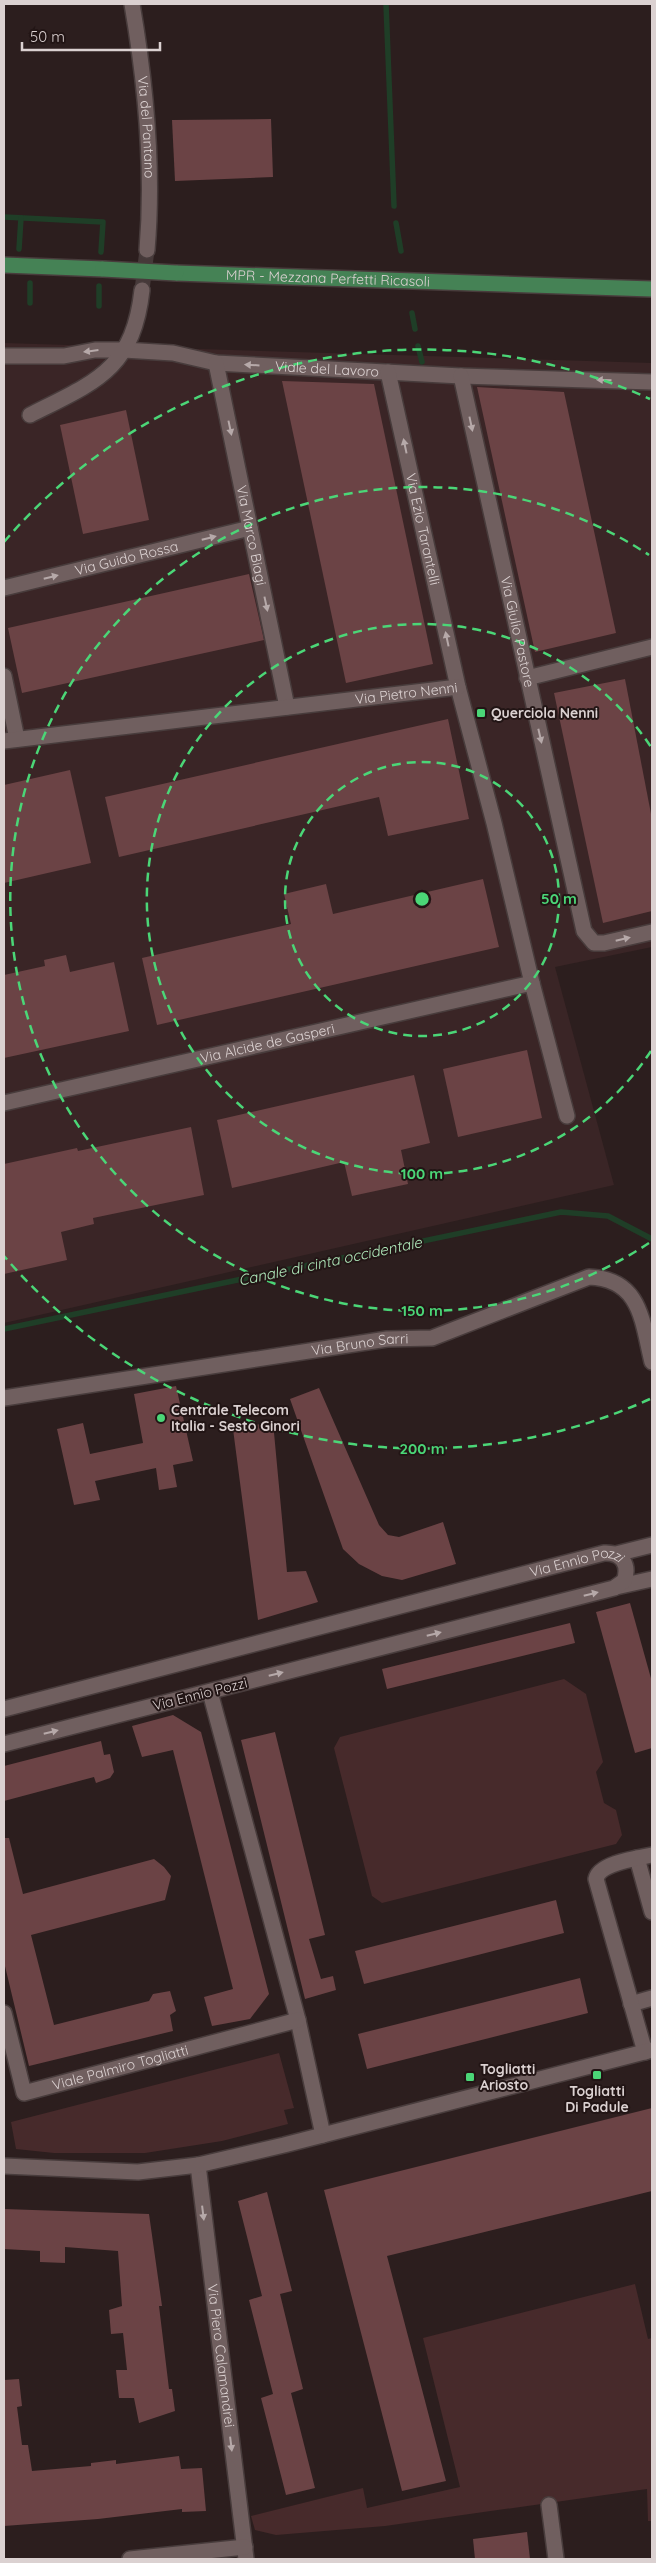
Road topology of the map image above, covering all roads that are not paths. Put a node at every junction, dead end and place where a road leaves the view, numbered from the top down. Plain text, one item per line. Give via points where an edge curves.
1 (132, 4) edge
2 (147, 250) tunnel mouth
3 (4, 266) edge
4 (652, 289) edge
5 (142, 290) tunnel mouth
6 (124, 350) junction
7 (4, 356) edge
8 (216, 363) junction
9 (388, 372) junction
10 (461, 376) junction
11 (652, 382) edge
12 (30, 415) dead end
13 (250, 528) junction
14 (4, 588) edge
15 (652, 647) edge
16 (4, 676) edge
17 (527, 678) junction
18 (458, 687) junction
19 (287, 707) junction
20 (10, 741) edge
21 (652, 932) edge
22 (532, 983) junction
23 (4, 1103) edge
24 (567, 1116) dead end
25 (652, 1362) edge
26 (4, 1398) edge
27 (652, 1545) edge
28 (616, 1554) junction
29 (652, 1579) edge
30 (614, 1588) junction
31 (210, 1692) junction
32 (4, 1709) edge
33 (4, 1744) edge
34 (652, 1854) edge
35 (637, 1858) junction
36 (652, 1912) edge
37 (652, 1998) edge
38 (631, 2004) junction
39 (4, 2013) edge
40 (298, 2020) junction
41 (649, 2051) edge
42 (323, 2135) junction
43 (198, 2165) junction
44 (4, 2166) edge
45 (549, 2505) dead end
46 (245, 2553) edge
47 (130, 2559) edge
48 (556, 2559) edge

1 - 2 street, Via del Pantano via 144,72 151,201
3 - 4 main road, MPR - Mezzana Perfetti Ricasoli, bridge
5 - 6 street via 138,323
6 -> 7 street, Viale del Lavoro via 95,350 64,356
6 - 8 street, Viale del Lavoro via 173,353
6 - 12 street via 103,375 88,386
9 -> 8 street, Viale del Lavoro
8 -> 13 street, Via Marco Biagi
9 - 10 street, Viale del Lavoro
18 -> 9 street, Via Ezio Tarantelli
11 -> 10 street, Viale del Lavoro
10 -> 17 street, Via Giulio Pastore
14 -> 13 street, Via Guido Rossa
13 -> 19 street, Via Marco Biagi
15 - 17 street
16 - 20 street
17 -> 21 street, Via Giulio Pastore via 584,931 594,942 604,943
18 - 19 street, Via Pietro Nenni
18 - 22 street, Via Pietro Nenni
19 - 20 street, Via Pietro Nenni
22 - 23 street, Via Alcide de Gasperi
22 - 24 street, Via Pietro Nenni
25 - 26 street, Via Bruno Sarri via 637,1303 622,1284 605,1277 589,1277 432,1338 387,1339
27 - 28 street
28 - 30 street, Via Ennio Pozzi via 625,1563 626,1575 624,1581
28 - 32 street, Via Ennio Pozzi via 604,1553
29 - 30 street
31 -> 30 street, Via Ennio Pozzi
33 -> 31 street, Via Ennio Pozzi
31 - 40 street
34 - 35 street
35 - 36 street
35 - 38 street via 606,1866 596,1879
37 - 38 street
38 - 41 street
39 - 40 street, Viale Palmiro Togliatti via 24,2094
40 - 42 street
41 - 42 street
42 - 43 street
43 - 44 street via 138,2172
43 -> 46 street, Via Piero Calamandrei
45 - 48 street
46 - 47 street, Via Piero Calamandrei

